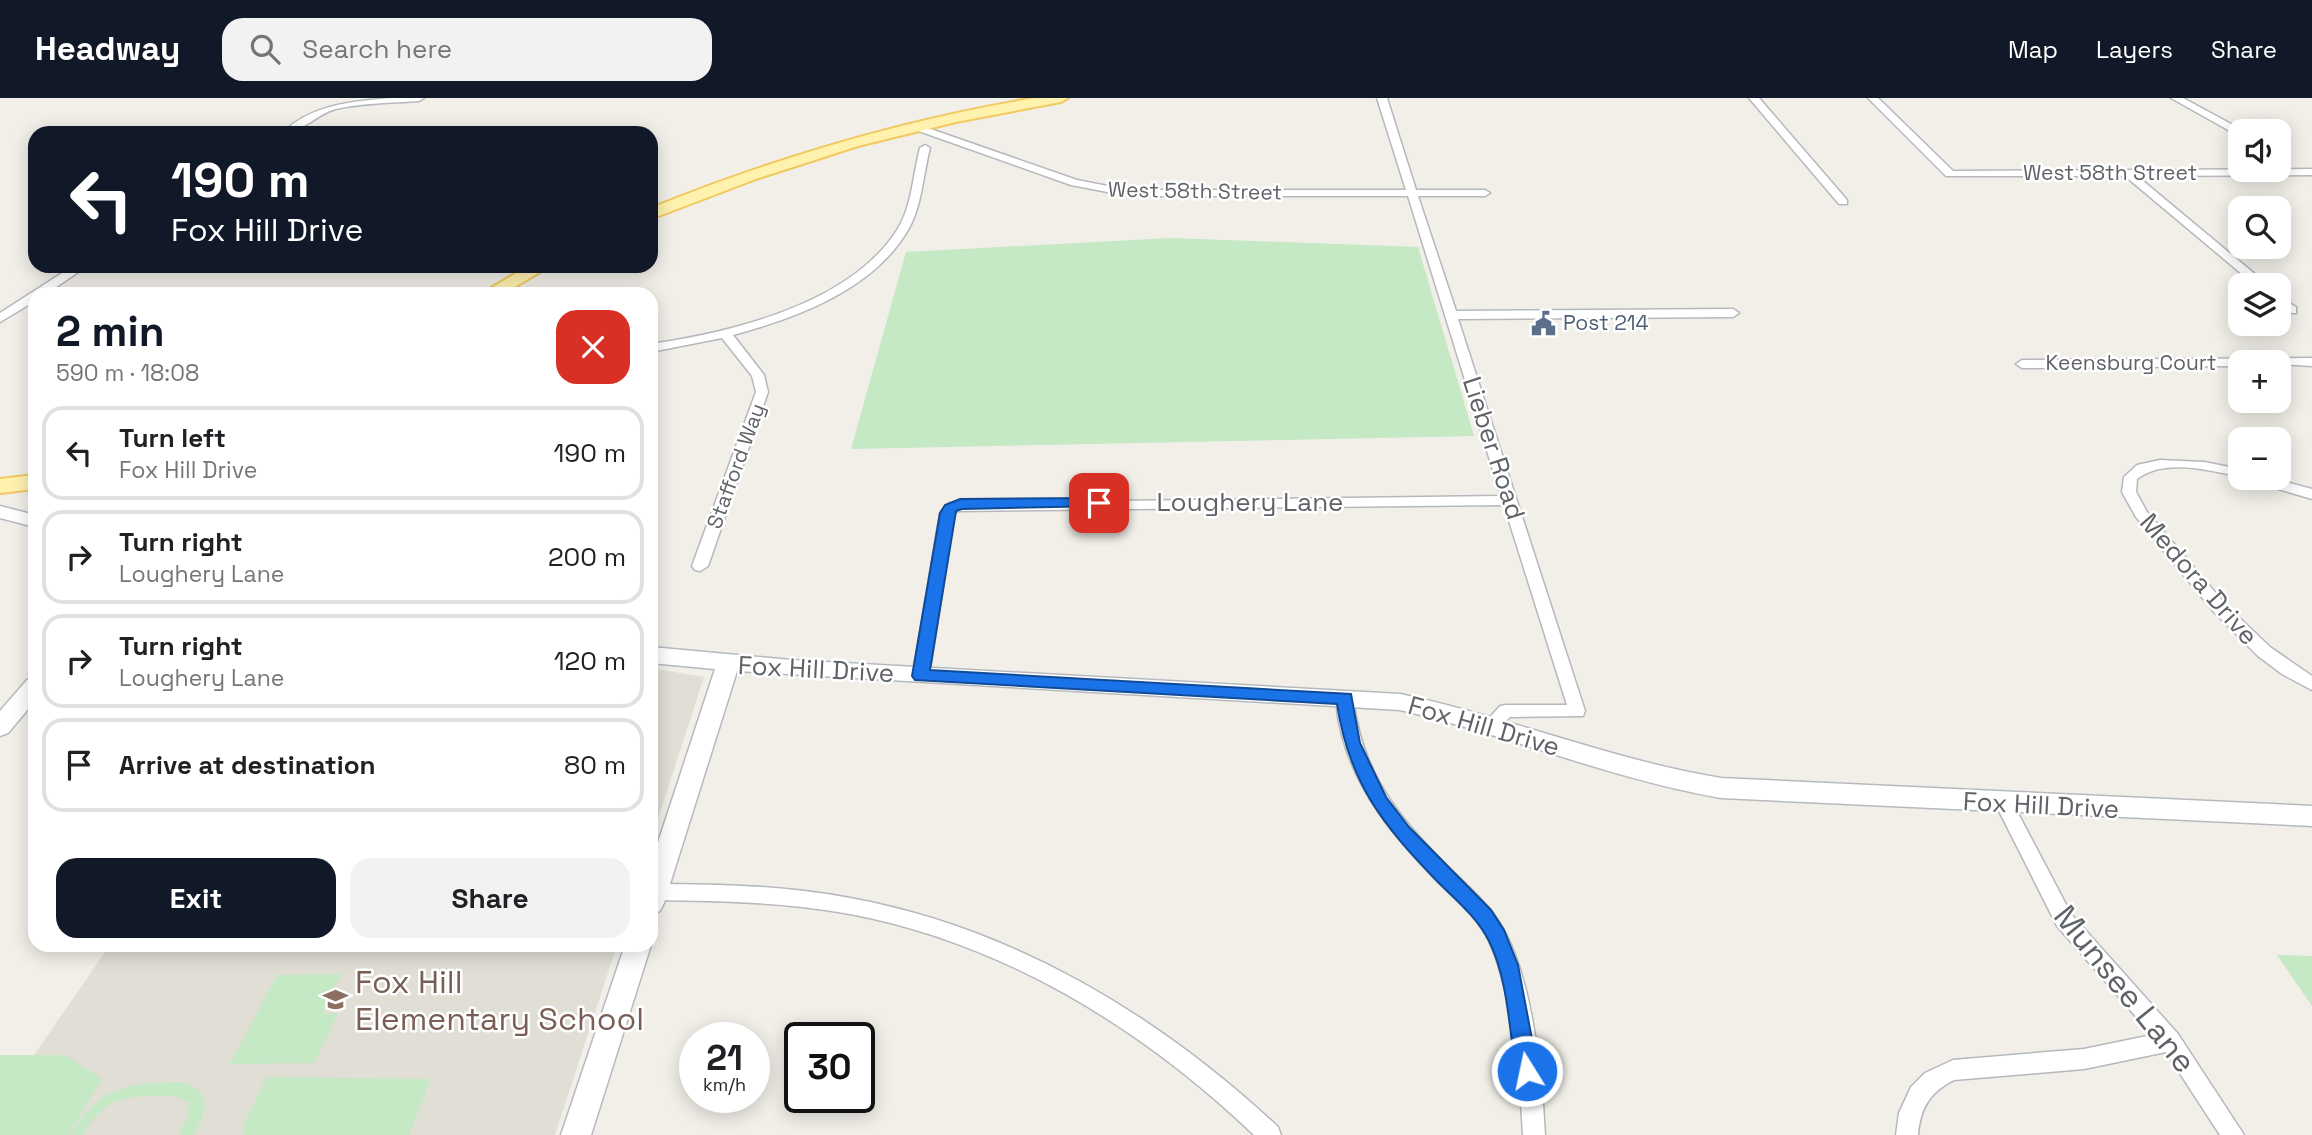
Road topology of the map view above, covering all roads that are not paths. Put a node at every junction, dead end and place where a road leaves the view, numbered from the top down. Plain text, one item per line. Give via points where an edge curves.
1 (419, 98) edge
2 (1061, 98) edge
3 (1382, 98) edge
4 (1754, 98) edge
5 (1873, 98) edge
6 (2176, 98) edge
7 (298, 126) edge
8 (2228, 126) edge
9 (916, 127) junction
10 (925, 148) dead end
11 (2291, 169) edge
12 (2312, 172) edge
13 (2127, 173) junction
14 (2296, 173) junction
15 (2312, 184) edge
16 (1412, 193) junction
17 (1485, 193) dead end
18 (1843, 202) dead end
19 (658, 211) edge
20 (70, 273) edge
21 (528, 273) edge
22 (2248, 273) edge
23 (48, 287) edge
24 (503, 287) edge
25 (28, 300) edge
26 (1733, 313) dead end
27 (1452, 315) junction
28 (0, 318) edge
29 (725, 334) junction
30 (658, 347) edge
31 (2228, 362) edge
32 (2291, 362) edge
33 (2312, 362) edge
34 (2022, 364) dead end
35 (2228, 470) edge
36 (28, 483) edge
37 (0, 486) edge
38 (2291, 488) edge
39 (2312, 494) edge
40 (1511, 500) junction
41 (0, 512) edge
42 (28, 519) edge
43 (700, 566) dead end
44 (658, 656) edge
45 (728, 664) junction
46 (921, 676) junction
47 (2312, 684) edge
48 (28, 694) edge
49 (1345, 698) junction
50 (1492, 725) junction
51 (0, 727) edge
52 (2004, 803) junction
53 (2312, 816) edge
54 (658, 881) edge
55 (658, 897) edge
56 (636, 952) edge
57 (2171, 1041) junction
58 (576, 1135) edge
59 (1270, 1135) edge
60 (1534, 1135) edge
61 (1907, 1135) edge
62 (2233, 1135) edge

1 - 7 street via 341,104
2 - 9 main road
3 - 16 street, Lieber Road
4 - 18 street
5 - 13 street, West 58th Street via 1950,174
6 - 8 street
9 - 16 street, West 58th Street via 1075,183 1112,191
9 - 19 main road via 765,170
10 - 29 street via 904,226 881,256 810,303
11 - 14 street
12 - 14 street, West 58th Street
13 - 14 street, West 58th Street
13 - 22 street
14 - 15 street
16 - 17 street, West 58th Street
16 - 27 street, Lieber Road
20 - 23 street
21 - 24 main road
25 - 28 street
26 - 27 street
27 - 40 street, Lieber Road
29 - 30 street
29 - 43 street, Stafford Way via 758,375 762,392
31 - 34 street, Keensburg Court
32 - 33 street, Keensburg Court
35 - 47 street, Medora Drive via 2198,463 2160,463 2136,474 2130,493 2141,514 2253,643
36 - 37 main road
38 - 39 street
40 - 46 street, Loughery Lane via 958,505 947,512
40 - 50 street, Lieber Road via 1577,711 1506,711
41 - 42 street
44 - 45 street, Fox Hill Drive
45 - 46 street, Fox Hill Drive
45 - 54 street
46 - 49 street, Fox Hill Drive
48 - 51 street
49 - 50 street, Fox Hill Drive via 1445,710
49 - 60 street via 1352,743 1379,801 1402,832 1484,916 1503,950 1531,1095
50 - 52 street, Fox Hill Drive via 1638,772 1691,784
52 - 53 street, Fox Hill Drive
52 - 57 street, Munsee Lane via 2074,934
55 - 59 street via 740,893 825,903 912,920 981,944 1084,994 1152,1036
56 - 58 street
57 - 61 street via 2084,1059 1953,1070 1933,1078 1915,1097
57 - 62 street, Munsee Lane

